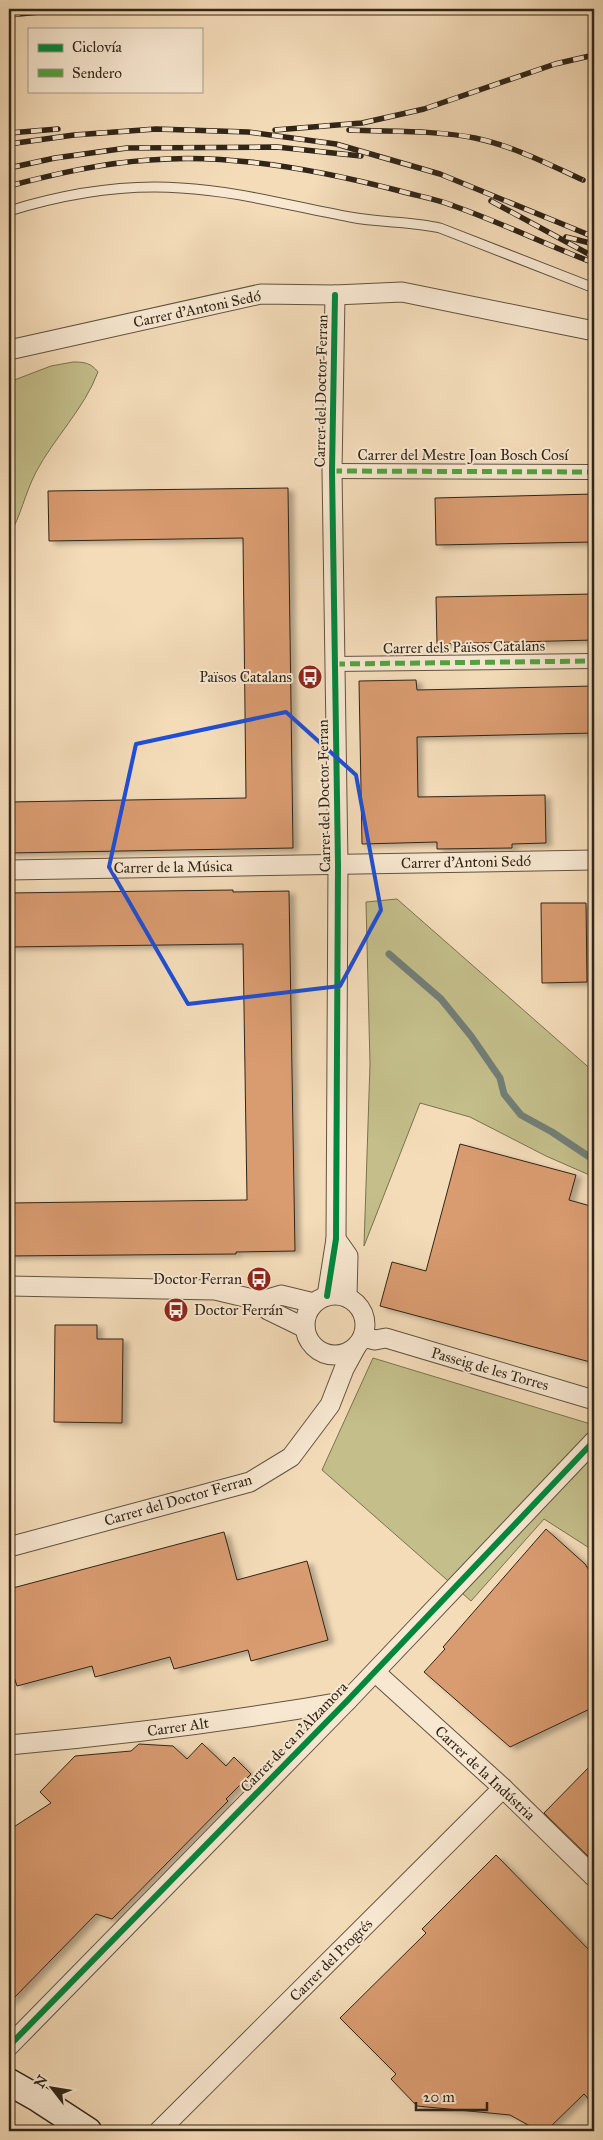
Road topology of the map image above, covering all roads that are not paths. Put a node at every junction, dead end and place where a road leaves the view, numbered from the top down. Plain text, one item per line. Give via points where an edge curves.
1 (9, 211) edge
2 (594, 288) edge
3 (334, 295) junction
4 (594, 331) edge
5 (9, 350) edge
6 (332, 471) junction
7 (594, 472) edge
8 (594, 662) edge
9 (335, 664) junction
10 (594, 860) edge
11 (338, 864) junction
12 (9, 870) edge
13 (336, 1239) junction
14 (9, 1286) edge
15 (347, 1297) junction
16 (321, 1299) junction
17 (261, 1301) junction
18 (305, 1328) junction
19 (361, 1335) junction
20 (322, 1353) junction
21 (337, 1387) junction
22 (594, 1400) edge
23 (594, 1440) edge
24 (9, 1547) edge
25 (375, 1672) junction
26 (347, 1701) junction
27 (9, 1745) edge
28 (503, 1788) junction
29 (594, 1877) edge
30 (9, 2046) edge
31 (9, 2082) edge
32 (88, 2131) edge
33 (159, 2131) edge

1 - 2 lane via 48,199 118,189 181,188 236,194 360,219 420,223 440,228
3 - 4 street, Carrer d'Antoni Sedó via 402,292
3 - 5 street, Carrer d'Antoni Sedó via 261,294
3 - 6 street, Carrer del Doctor Ferran
6 - 7 street, Carrer del Mestre Joan Bosch Cosí
6 - 9 street, Carrer del Doctor Ferran
8 - 9 street, Carrer dels Països Catalans
9 - 11 street, Carrer del Doctor Ferran
10 - 11 street, Carrer d'Antoni Sedó
11 - 12 street, Carrer de la Música
11 - 13 street, Carrer del Doctor Ferran
13 - 15 street, Carrer del Doctor Ferran via 348,1256
13 - 16 street, Carrer del Doctor Ferran
14 - 17 street via 215,1290
15 - 16 street via 336,1294
15 - 19 street via 363,1314
16 - 17 street via 281,1296
16 - 18 street via 307,1312
17 - 18 street via 268,1310
18 - 20 street via 312,1346
19 - 20 street via 346,1354
19 - 21 street, Carrer del Doctor Ferran
19 - 22 street, Passeig de les Torres via 376,1328 386,1338
20 - 21 street
21 - 24 street, Carrer del Doctor Ferran via 330,1405 291,1457 250,1482
23 - 25 street, Carrer de ca n'Alzamora
25 - 26 street, Carrer de ca n'Alzamora
25 - 28 street, Carrer de la Indústria
26 - 27 street, Carrer Alt via 119,1735
26 - 30 street, Carrer de ca n'Alzamora
28 - 29 street, Carrer de la Indústria
28 - 33 street, Carrer del Progrés
31 - 32 main road

